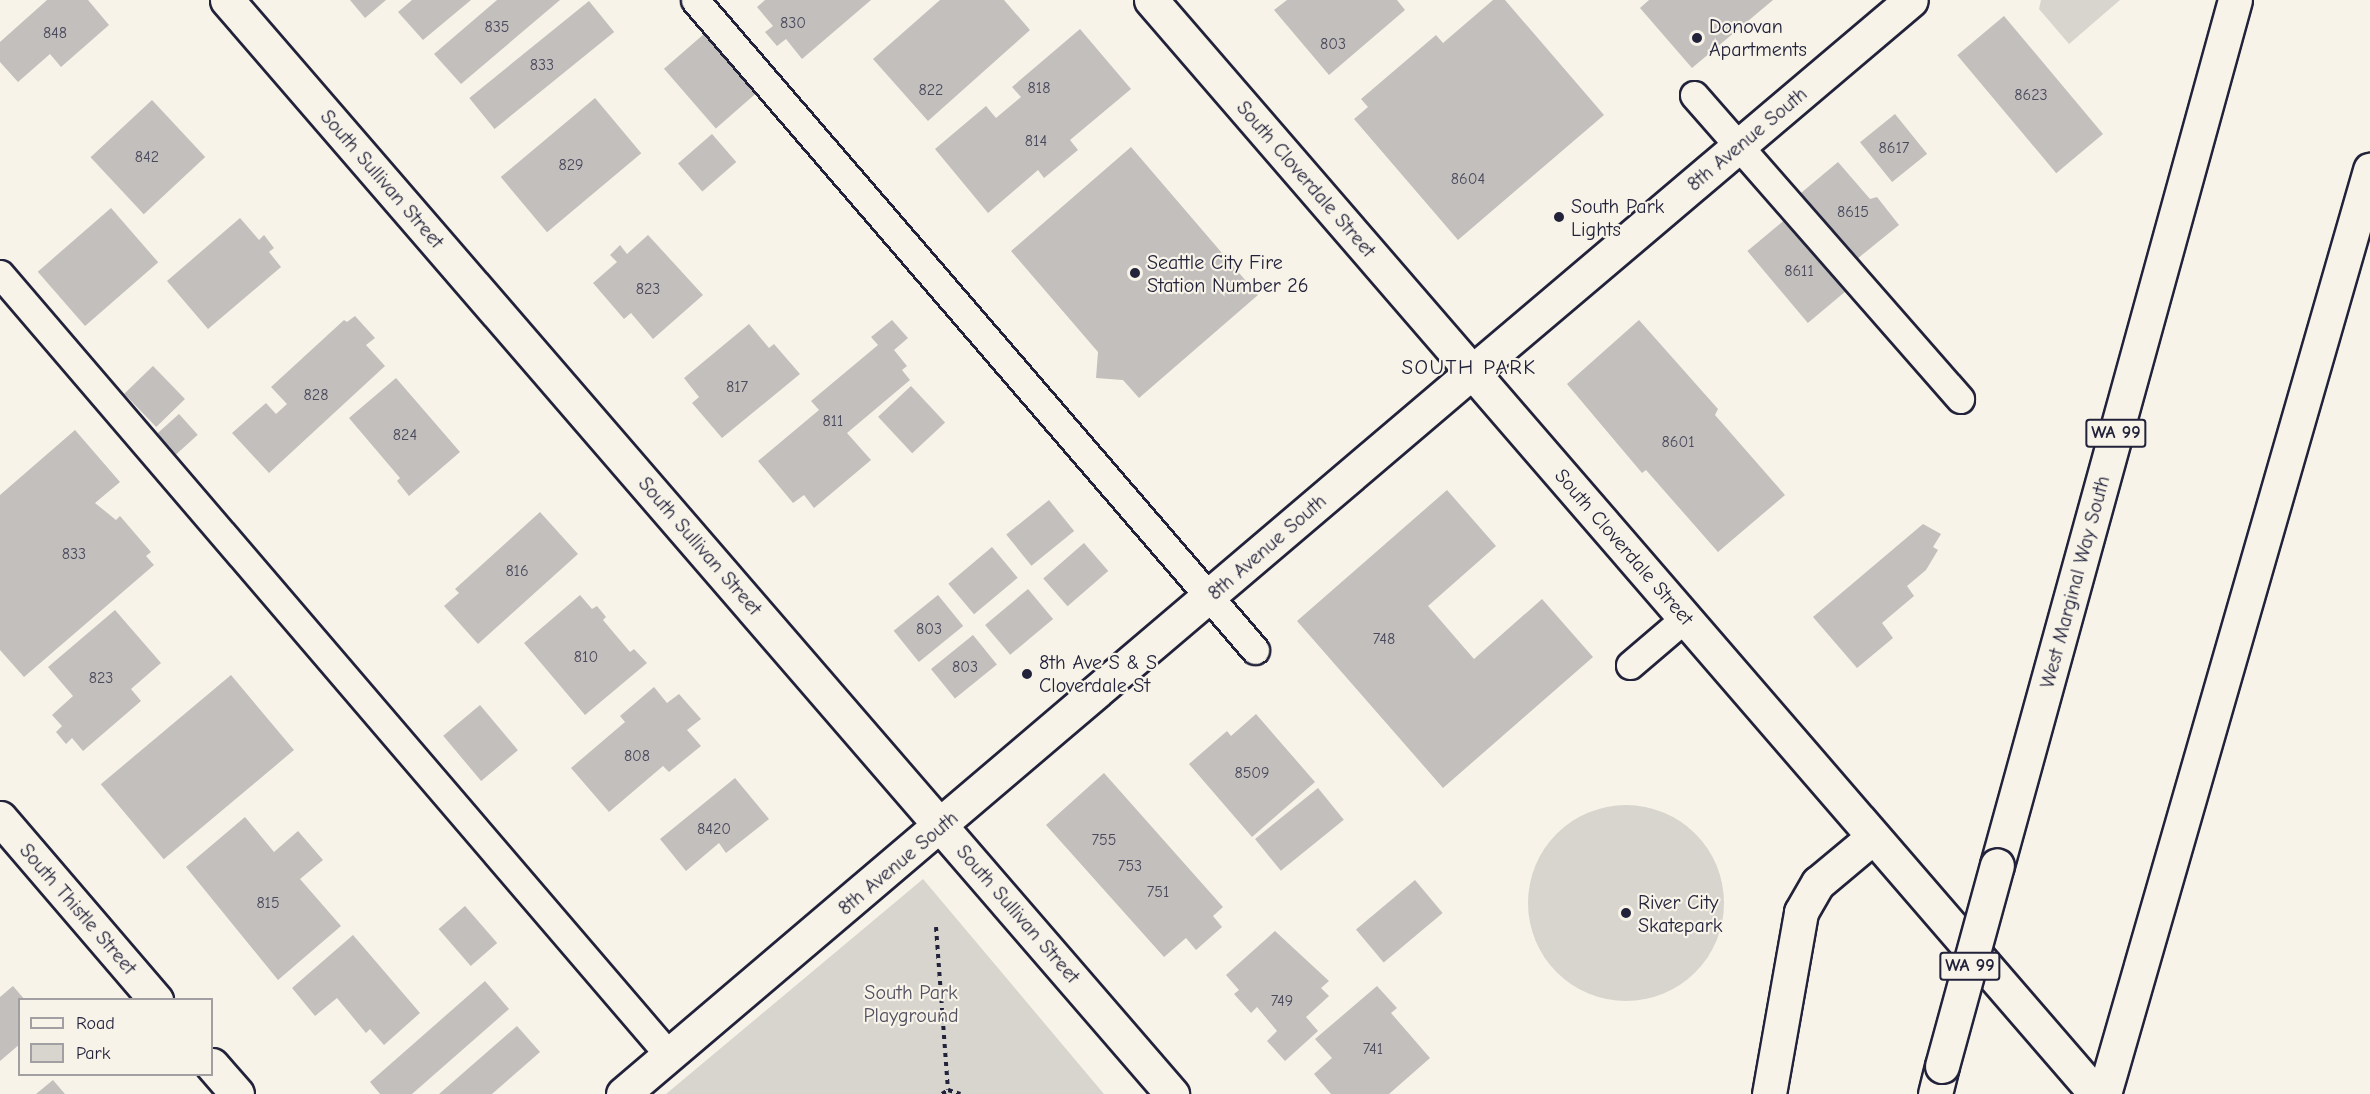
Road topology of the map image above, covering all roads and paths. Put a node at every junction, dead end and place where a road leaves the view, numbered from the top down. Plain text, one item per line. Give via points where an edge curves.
1 (227, 0) edge
2 (695, 0) edge
3 (1151, 0) edge
4 (1911, 0) edge
5 (2235, 0) edge
6 (1694, 95) dead end
7 (1738, 147) junction
8 (2370, 170) edge
9 (0, 274) edge
10 (1472, 372) junction
11 (1959, 399) dead end
12 (1210, 596) junction
13 (1685, 618) junction
14 (1255, 650) dead end
15 (1630, 665) dead end
16 (0, 818) edge
17 (942, 826) junction
18 (1873, 837) junction
19 (936, 927) dead end
20 (155, 998) edge
21 (669, 1055) junction
22 (213, 1066) edge
23 (1939, 1080) edge
24 (948, 1090) junction
25 (237, 1094) edge
26 (623, 1094) edge
27 (942, 1094) edge
28 (960, 1094) edge
29 (1172, 1094) edge
30 (1769, 1094) edge
31 (2096, 1094) edge
32 (2104, 1094) edge

1 - 17 main road, South Sullivan Street
2 - 12 lane
3 - 10 main road, South Cloverdale Street
4 - 7 main road, 8th Avenue South
5 - 23 main road, West Marginal Way South / WA 99, bridge
6 - 7 lane
7 - 10 main road, 8th Avenue South
7 - 11 lane
8 - 32 main road
9 - 21 lane
10 - 12 main road, 8th Avenue South
10 - 13 main road, South Cloverdale Street
12 - 14 lane
12 - 17 main road, 8th Avenue South
13 - 15 lane
13 - 18 main road, South Cloverdale Street
16 - 20 main road, South Thistle Street
17 - 21 main road, 8th Avenue South
17 - 29 main road, South Sullivan Street
18 - 30 main road via 1818,883 1801,912
18 - 31 main road, South Cloverdale Street
19 - 24 path
21 - 26 main road, 8th Avenue South
22 - 25 main road
24 - 27 path
24 - 28 path

